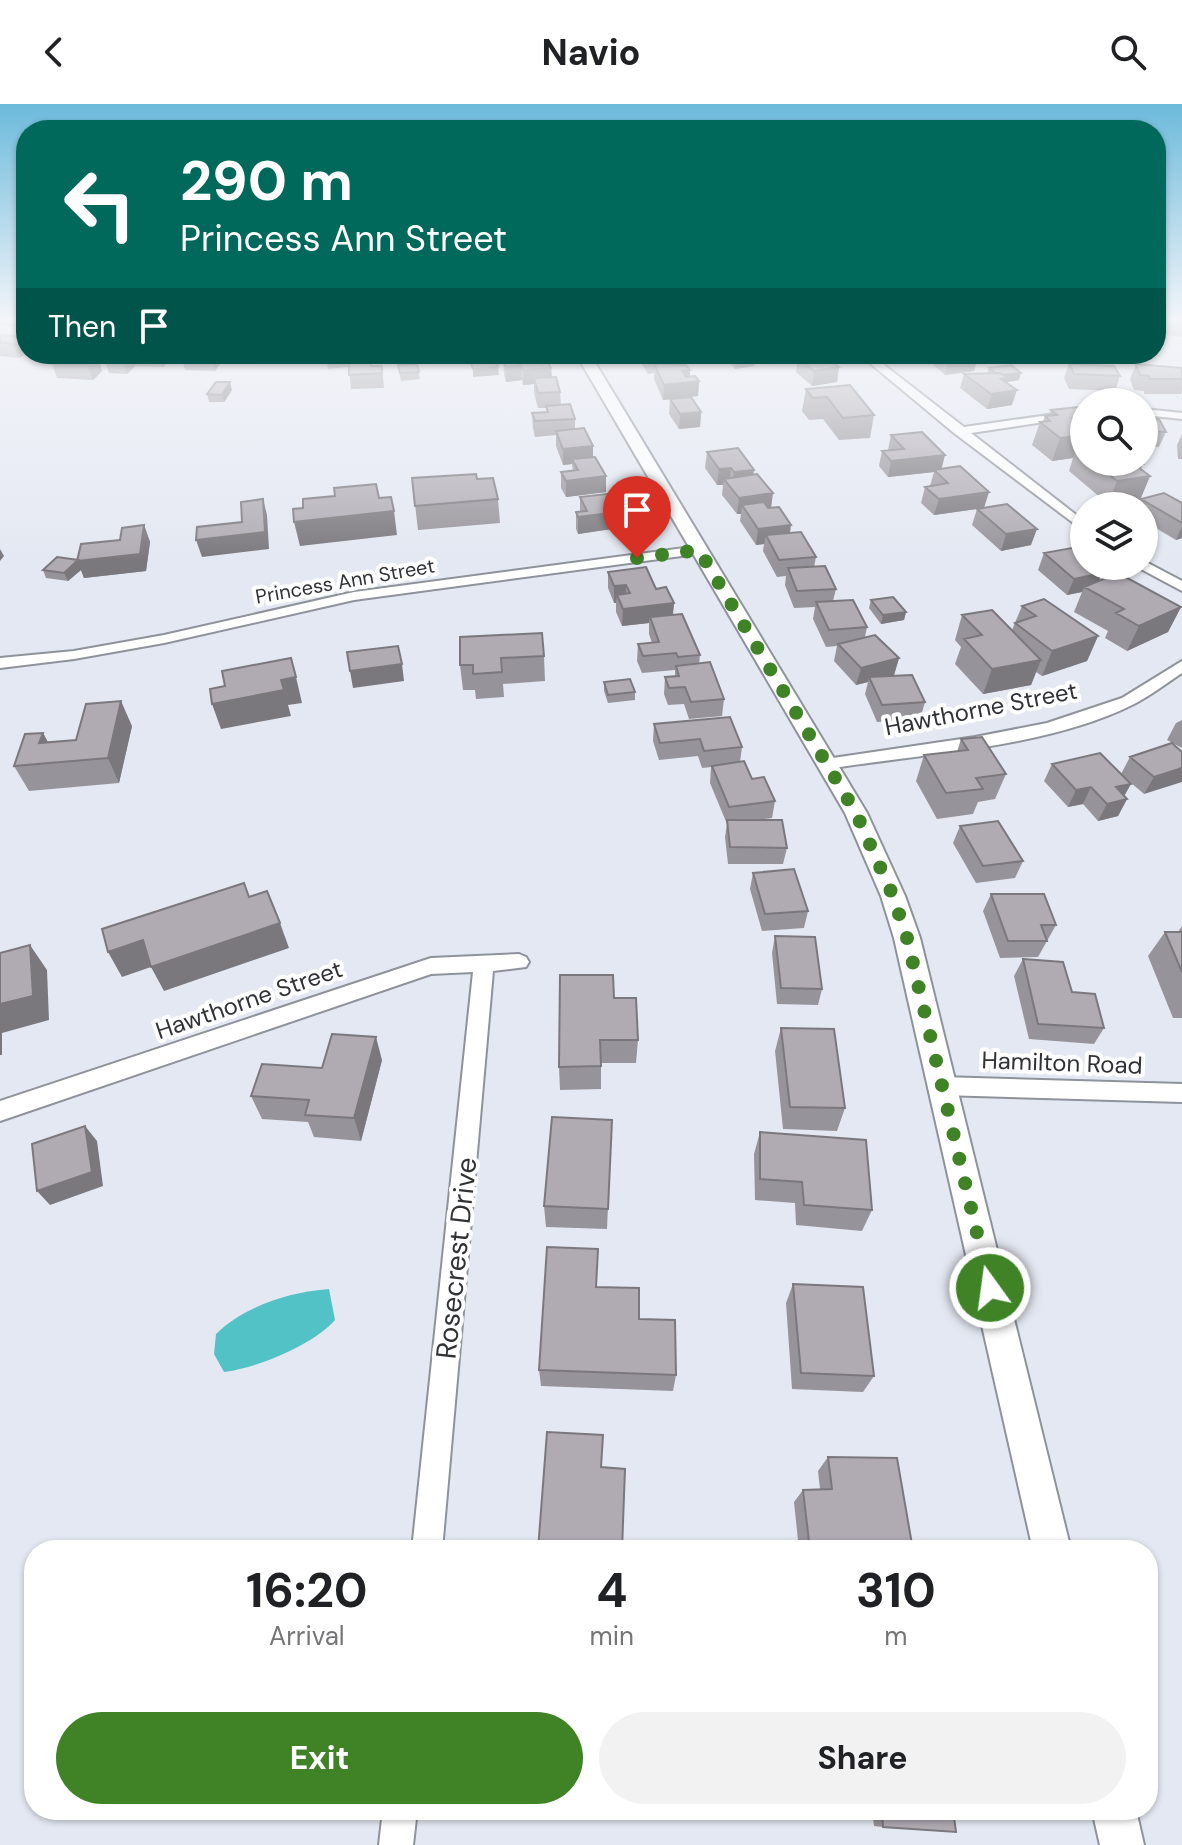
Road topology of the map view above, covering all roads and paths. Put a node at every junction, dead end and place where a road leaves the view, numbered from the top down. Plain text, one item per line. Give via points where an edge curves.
1 (610, 399) edge
2 (919, 399) edge
3 (1158, 413) edge
4 (1070, 415) edge
5 (1182, 416) edge
6 (958, 431) junction
7 (1070, 516) edge
8 (699, 550) junction
9 (1158, 573) edge
10 (1182, 587) edge
11 (0, 663) edge
12 (1182, 666) edge
13 (826, 764) junction
14 (519, 962) dead end
15 (484, 965) junction
16 (941, 1086) junction
17 (1182, 1093) edge
18 (0, 1111) edge
19 (428, 1540) edge
20 (1050, 1540) edge
21 (399, 1820) edge
22 (1116, 1820) edge
23 (396, 1845) edge
24 (1122, 1845) edge

1 - 8 street
2 - 6 street
3 - 5 street
4 - 6 street
6 - 7 street
8 - 11 street, Princess Ann Street via 354,596 164,639
8 - 13 street
9 - 10 street
12 - 13 street, Hawthorne Street via 1123,703 1084,718
13 - 16 street via 856,813 893,896
14 - 15 street, Hawthorne Street
15 - 18 street, Hawthorne Street via 431,966
15 - 19 street, Rosecrest Drive
16 - 17 street, Hamilton Road
16 - 20 street
21 - 23 street
22 - 24 street

